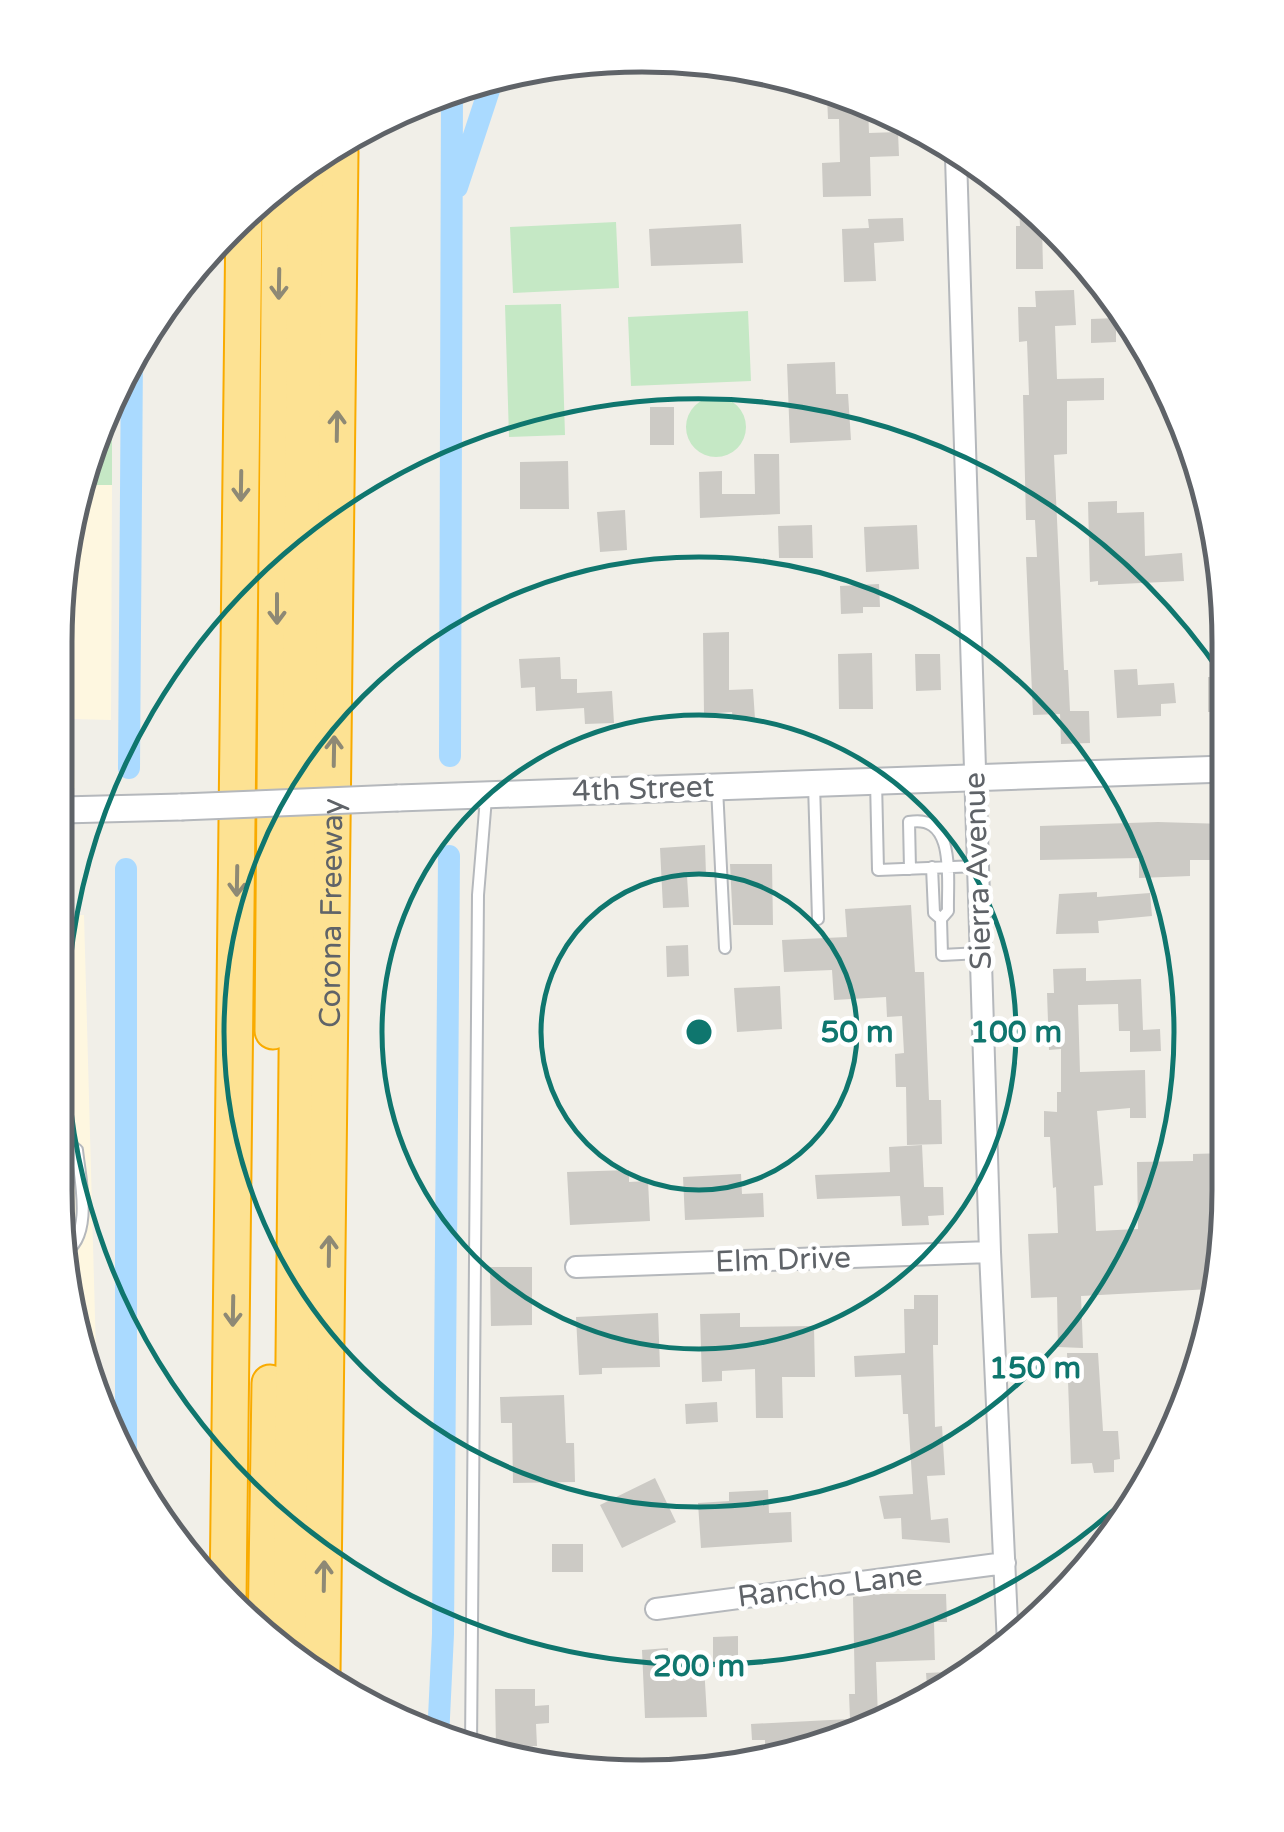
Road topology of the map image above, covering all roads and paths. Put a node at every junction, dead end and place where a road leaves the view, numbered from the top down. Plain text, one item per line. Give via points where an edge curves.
1 (340, 159) edge
2 (956, 167) edge
3 (306, 182) edge
4 (280, 203) edge
5 (244, 235) edge
6 (1212, 769) edge
7 (975, 778) junction
8 (876, 781) junction
9 (814, 784) junction
10 (716, 787) junction
11 (482, 795) junction
12 (72, 810) edge
13 (978, 866) junction
14 (947, 867) junction
15 (932, 868) junction
16 (910, 869) junction
17 (818, 919) dead end
18 (942, 919) junction
19 (725, 948) dead end
20 (981, 953) junction
21 (72, 1146) edge
22 (75, 1244) edge
23 (990, 1252) junction
24 (576, 1267) dead end
25 (1005, 1563) junction
26 (228, 1581) edge
27 (656, 1609) dead end
28 (266, 1617) edge
29 (1007, 1626) edge
30 (291, 1639) edge
31 (322, 1661) edge
32 (471, 1733) edge

31 -> 1 highway, Corona Freeway
2 - 7 street, Sierra Avenue
3 - 30 highway
4 -> 28 highway
5 -> 26 highway
6 - 7 street, 4th Street
7 - 8 street, 4th Street
7 - 13 street, Sierra Avenue
8 - 9 street, 4th Street
8 - 16 lane via 878,870
9 - 10 street, 4th Street
9 - 17 lane
10 - 11 street, 4th Street
10 - 19 lane
11 - 12 street, 4th Street, bridge
11 - 32 lane
13 - 14 lane
13 - 20 street, Sierra Avenue
14 - 15 lane
14 - 16 lane via 945,841 936,826 922,820 909,822
14 - 18 lane via 948,911
15 - 16 lane
15 - 18 lane via 934,913
18 - 20 lane via 942,955
20 - 23 street, Sierra Avenue
21 - 22 lane via 78,1150 81,1200
23 - 24 street, Elm Drive
23 - 25 street, Sierra Avenue
25 - 27 street, Rancho Lane
25 - 29 street, Sierra Avenue

